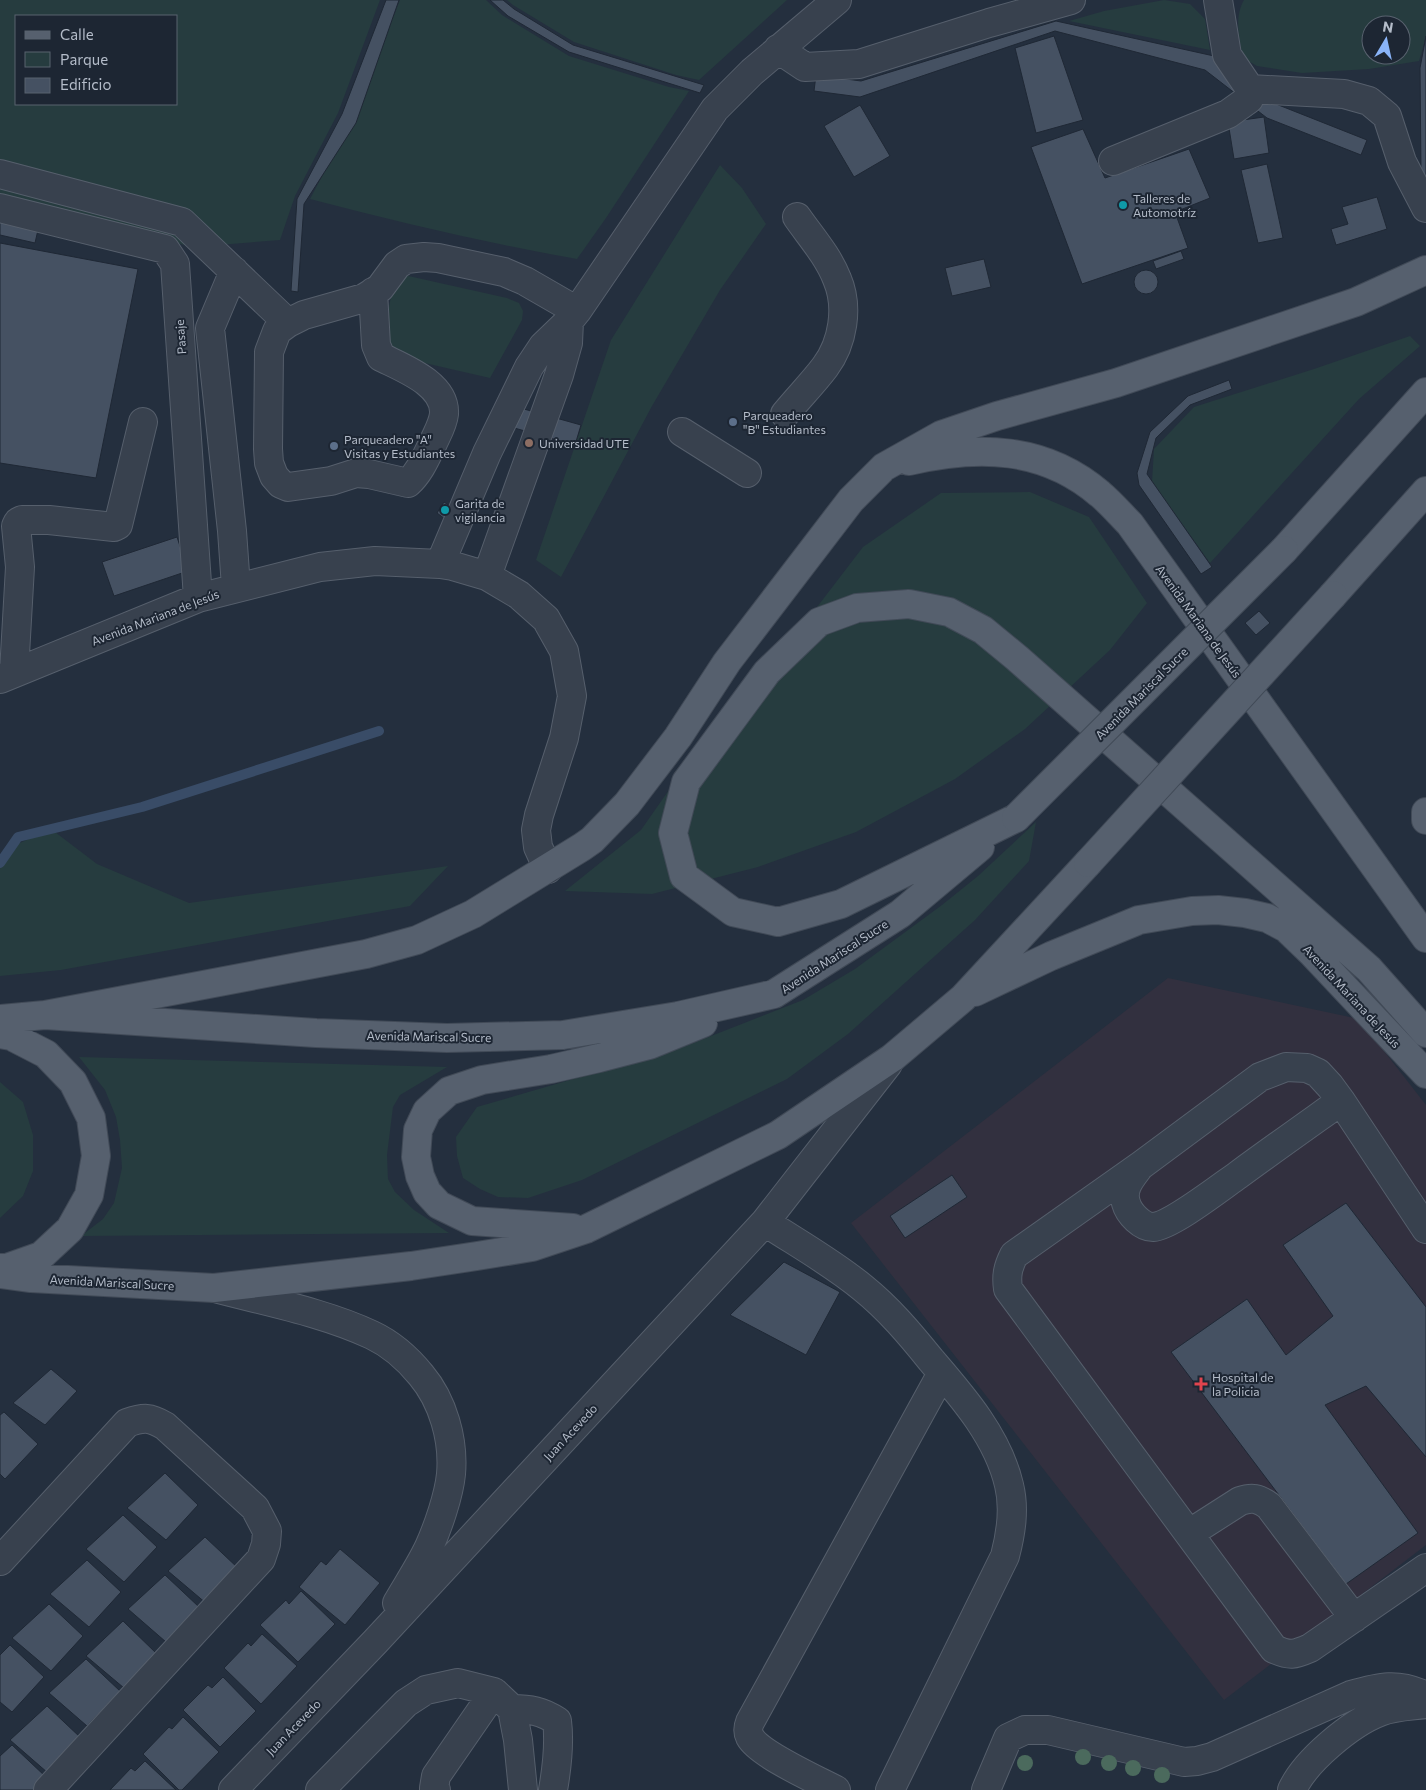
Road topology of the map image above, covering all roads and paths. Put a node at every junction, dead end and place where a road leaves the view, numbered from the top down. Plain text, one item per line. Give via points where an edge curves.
1 (837, 0) edge
2 (1071, 0) edge
3 (1218, 0) edge
4 (778, 49) junction
5 (1250, 89) junction
6 (1114, 161) dead end
7 (0, 174) edge
8 (0, 208) edge
9 (1426, 208) edge
10 (797, 218) dead end
11 (1426, 270) edge
12 (234, 272) junction
13 (373, 292) junction
14 (573, 316) junction
15 (288, 324) junction
16 (1426, 392) edge
17 (785, 414) dead end
18 (143, 422) dead end
19 (682, 432) dead end
20 (884, 467) junction
21 (747, 473) dead end
22 (1426, 491) edge
23 (440, 564) junction
24 (487, 576) junction
25 (236, 587) junction
26 (198, 598) junction
27 (7, 676) edge
28 (1426, 812) edge
29 (1016, 818) junction
30 (1426, 820) edge
31 (548, 869) junction
32 (1426, 938) edge
33 (774, 994) junction
34 (963, 998) junction
35 (45, 1015) junction
36 (0, 1019) edge
37 (1426, 1033) edge
38 (0, 1034) edge
39 (892, 1058) junction
40 (1426, 1074) edge
41 (1341, 1101) junction
42 (1140, 1166) junction
43 (765, 1222) junction
44 (586, 1229) junction
45 (1426, 1230) edge
46 (0, 1268) edge
47 (0, 1274) edge
48 (214, 1288) junction
49 (942, 1373) junction
50 (1190, 1533) junction
51 (0, 1561) edge
52 (1426, 1568) edge
53 (1354, 1618) junction
54 (375, 1642) junction
55 (1426, 1696) edge
56 (503, 1700) junction
57 (1426, 1704) edge
58 (48, 1790) edge
59 (233, 1790) edge
60 (320, 1790) edge
61 (436, 1790) edge
62 (523, 1790) edge
63 (553, 1790) edge
64 (836, 1790) edge
65 (890, 1790) edge
66 (986, 1790) edge
67 (1292, 1790) edge

1 - 4 street
2 - 4 street via 858,64 805,67
3 - 5 street via 1227,55
4 - 14 street via 715,110
5 - 6 street via 1250,98 1228,114
5 - 9 street via 1344,94 1369,101 1387,116 1402,162
7 - 12 street via 182,222
8 - 26 street, Pasaje via 165,249 175,264
10 - 17 street via 825,255 837,279 843,322 837,345 826,366
11 - 20 main road via 1356,302 1116,383 941,435
12 - 15 street
12 - 25 street via 210,328
13 - 14 street via 380,288 397,265 406,260 438,258 504,272 525,281
13 - 15 street via 364,298 304,315
13 - 15 street via 376,345 381,357 415,373 443,403 442,423 421,467 408,483 356,473 331,481 288,487 274,476 268,449 269,352 277,331
14 - 23 street via 552,335 529,367 487,453
14 - 24 street via 559,375
16 - 29 main road, Avenida Mariscal Sucre, bridge via 1284,550
18 - 27 street via 118,525 40,520 18,522 20,566
19 - 21 street
20 - 31 main road via 833,523 727,662 678,736 627,804 592,840
20 - 32 main road, Avenida Mariana de Jesús via 945,454 1006,452 1046,462 1070,473 1101,495 1130,524
22 - 34 main road, Avenida Mariscal Sucre, bridge
23 - 24 street, Avenida Mariana de Jesús
23 - 25 street, Avenida Mariana de Jesús via 375,561 320,567
24 - 31 street, Avenida Mariana de Jesús via 519,595 546,619 564,651 572,696 564,738 536,830 538,847
25 - 26 street, Avenida Mariana de Jesús
26 - 27 street, Avenida Mariana de Jesús
28 - 30 main road
29 - 33 main road, Avenida Mariscal Sucre via 900,914
29 - 37 main road via 842,904 778,922 733,912 684,876 673,833 686,782 767,672 819,622 857,608 909,604 949,612 983,630 1017,658 1368,969
31 - 35 main road via 473,914 418,940 366,954
33 - 35 main road, Avenida Mariscal Sucre via 678,1016 563,1035 447,1038 316,1033
33 - 44 main road via 649,1045 449,1091 427,1111 418,1130 416,1157 427,1192 439,1206 472,1221
34 - 39 main road, Avenida Mariscal Sucre
34 - 40 main road, Avenida Mariana de Jesús via 1051,956 1138,920 1192,911 1246,913 1267,918 1286,928
35 - 36 main road, Avenida Mariscal Sucre
38 - 46 main road via 11,1036 46,1054 73,1082 91,1118 96,1156 89,1195 70,1229 41,1256
39 - 43 street, Avenida Mariscal Sucre
39 - 44 main road, Avenida Mariscal Sucre via 778,1135
41 - 42 street via 1318,1074 1307,1068 1286,1067 1260,1077
41 - 42 street via 1197,1204 1156,1227 1146,1226 1126,1203 1124,1191 1127,1183
41 - 45 street
42 - 50 street via 1014,1255 1006,1277 1008,1289
43 - 49 street via 862,1287 902,1325
43 - 54 street, Juan Acevedo
44 - 48 main road, Avenida Mariscal Sucre via 532,1247 478,1256
47 - 48 main road, Avenida Mariscal Sucre
48 - 54 street, Juan Acevedo via 327,1317 373,1335 408,1359 430,1386 444,1414 450,1443 451,1474 441,1514 429,1547
49 - 64 street via 750,1722 750,1738 766,1752
49 - 65 street via 980,1422 1004,1467 1010,1486 1010,1539 1005,1556
50 - 53 street via 1240,1500 1258,1499 1269,1506
50 - 53 street via 1274,1649 1288,1655 1299,1653
51 - 58 street via 127,1423 140,1419 153,1419 165,1426 255,1508 267,1531 261,1559
52 - 53 street
54 - 59 street, Juan Acevedo
55 - 66 street via 1396,1686 1374,1688 1351,1695 1212,1757 1191,1762 1048,1730 1025,1730 1008,1738
56 - 60 street via 458,1683 426,1690 406,1703
56 - 61 street via 436,1776
56 - 62 street via 518,1740
56 - 63 street via 545,1712 557,1721
57 - 67 street via 1381,1711 1352,1727 1320,1754

